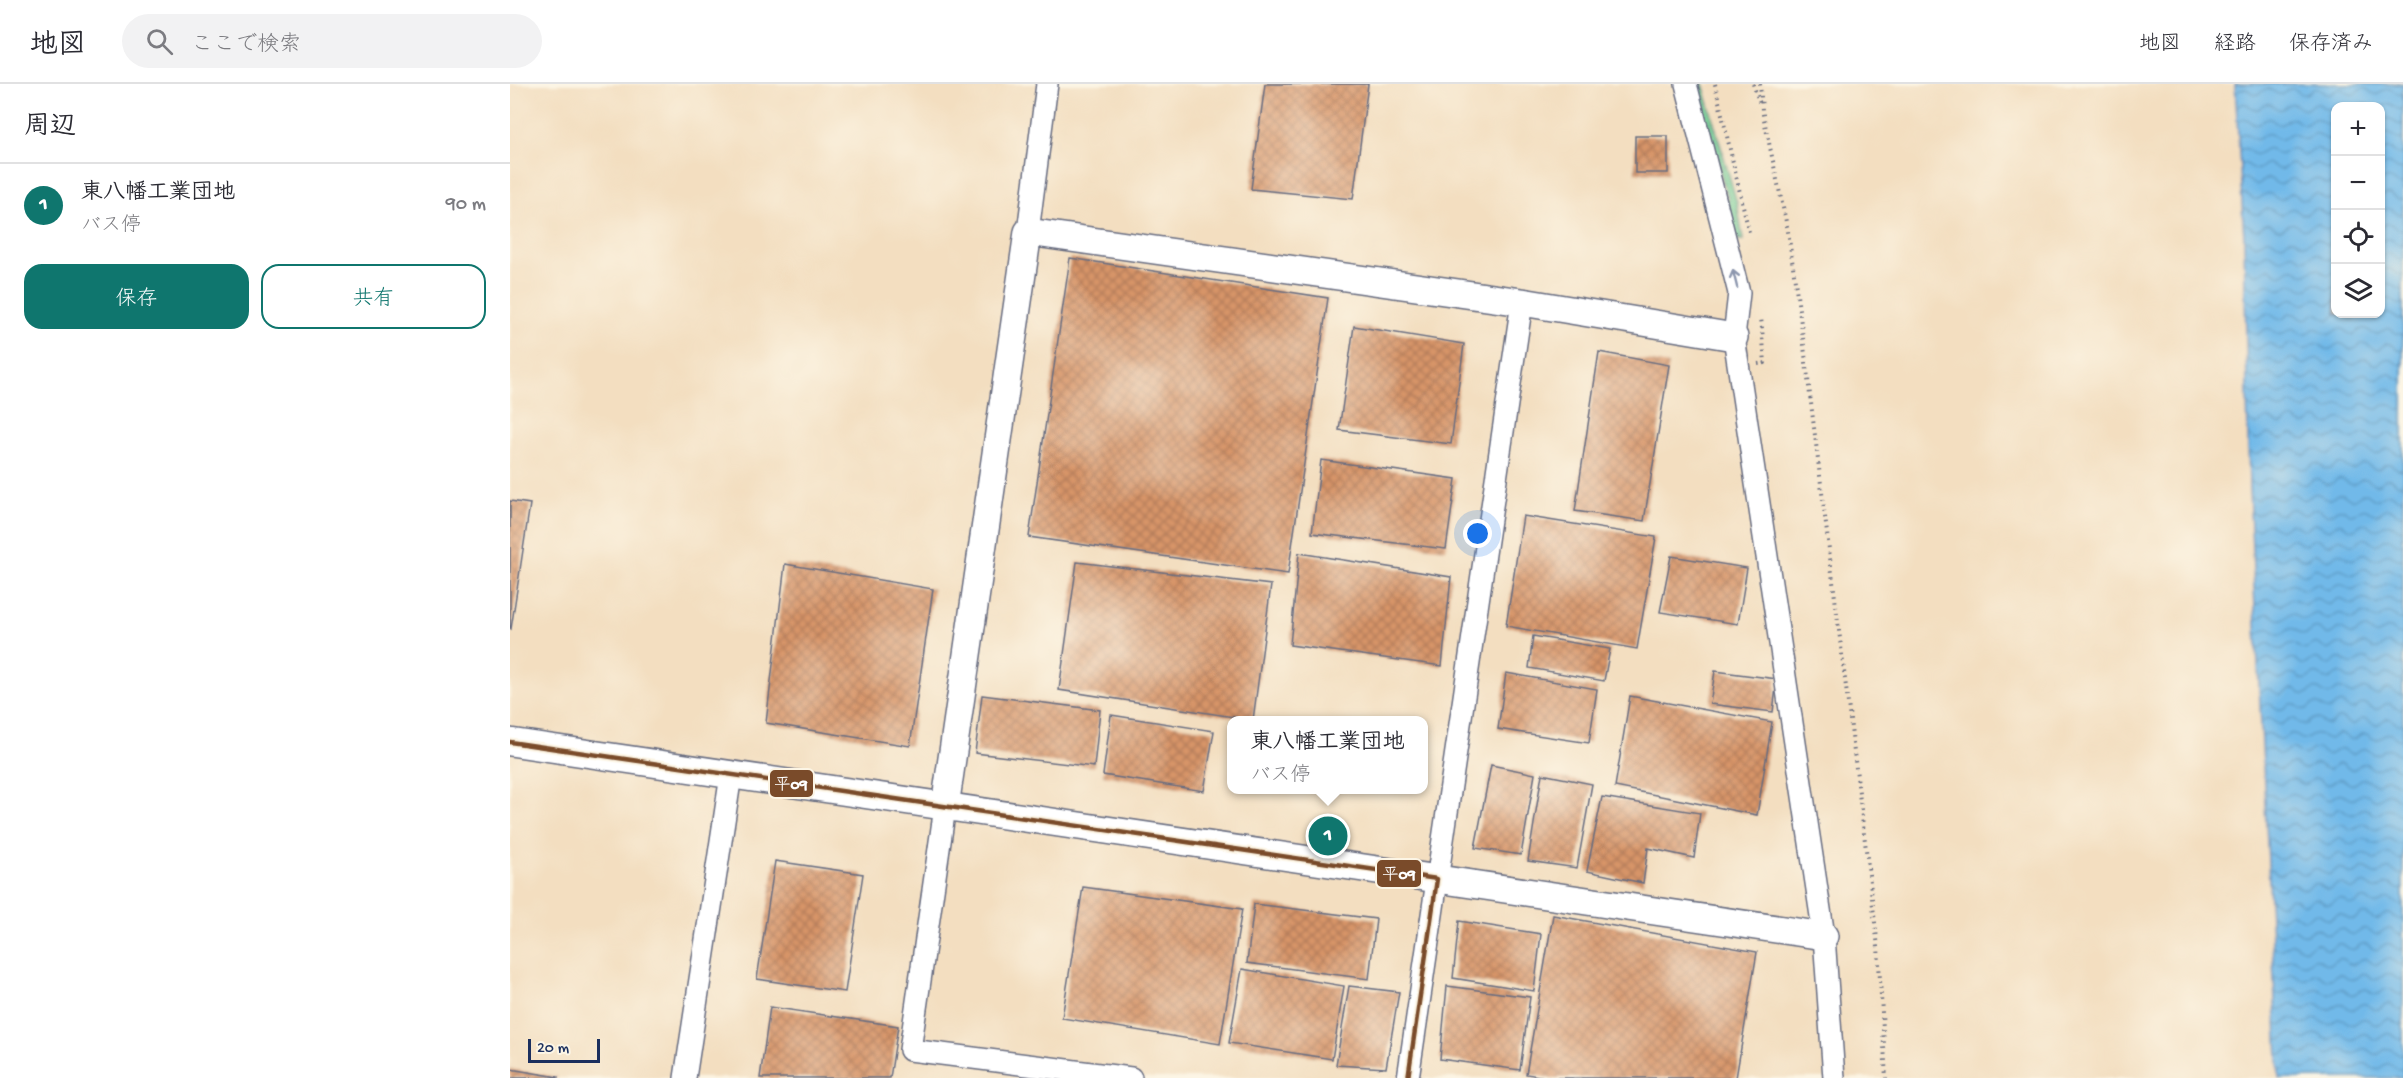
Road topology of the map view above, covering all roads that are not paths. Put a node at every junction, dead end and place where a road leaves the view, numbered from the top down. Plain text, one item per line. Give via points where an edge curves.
1 (1047, 84) edge
2 (1686, 84) edge
3 (1028, 232) junction
4 (1522, 302) junction
5 (1734, 337) junction
6 (510, 742) edge
7 (731, 775) junction
8 (945, 807) junction
9 (1437, 879) junction
10 (1824, 936) junction
11 (685, 1078) edge
12 (1131, 1078) edge
13 (1408, 1078) edge
14 (1834, 1078) edge

1 - 3 street
5 -> 2 street via 1739,293
3 - 4 street
3 - 8 street
4 - 5 street
4 - 9 street
5 - 10 street
6 - 7 street
7 - 8 street
7 - 11 street
8 - 9 street
8 - 12 street via 910,1050
9 - 10 street
9 - 13 street
10 - 14 street

